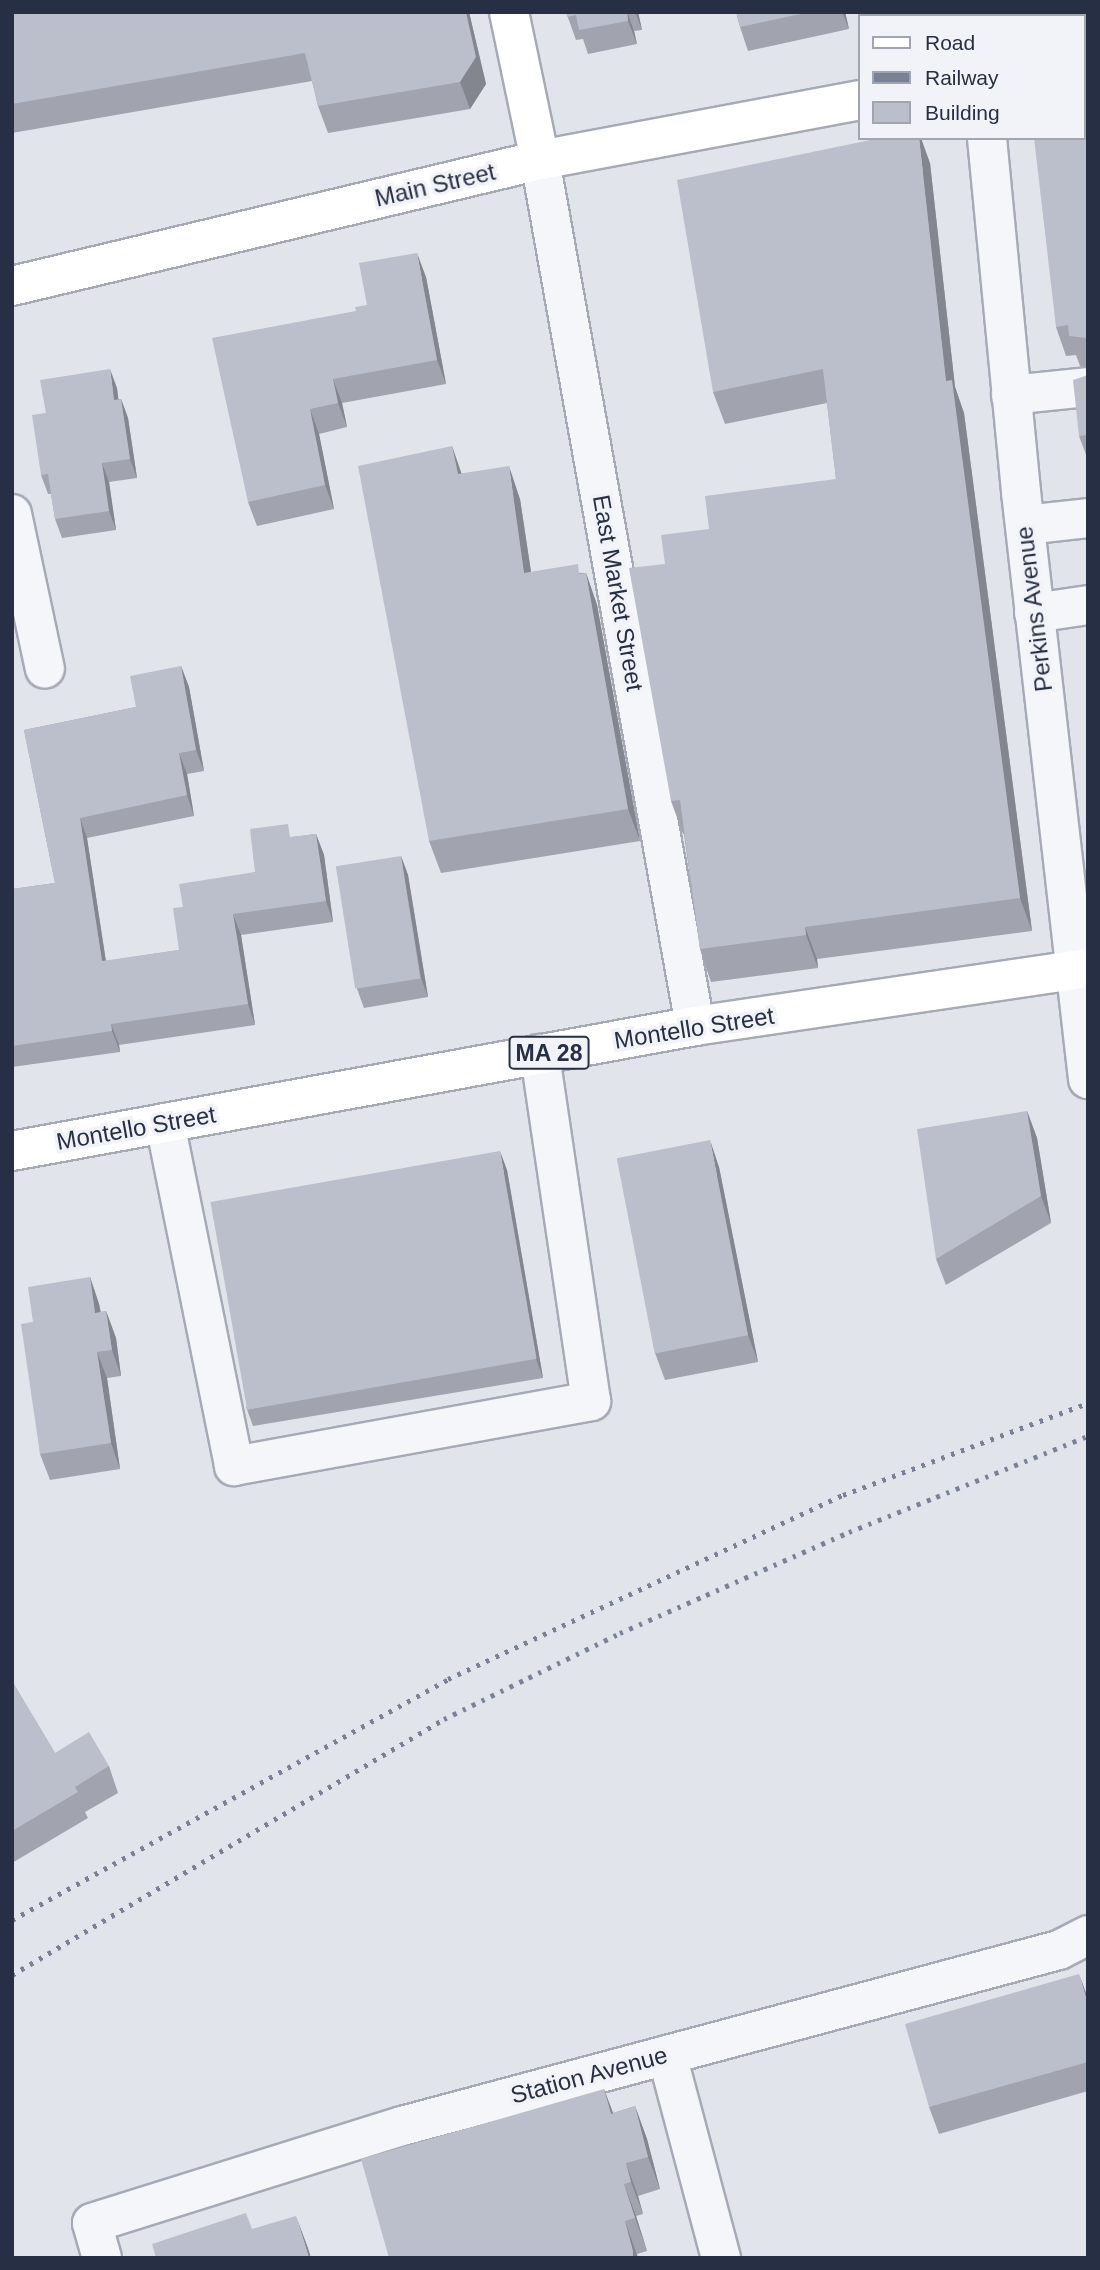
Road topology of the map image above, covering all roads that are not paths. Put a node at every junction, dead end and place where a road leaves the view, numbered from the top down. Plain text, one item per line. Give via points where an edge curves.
1 (509, 12) edge
2 (858, 100) edge
3 (987, 140) edge
4 (540, 160) junction
5 (12, 286) edge
6 (1088, 387) edge
7 (1011, 396) junction
8 (12, 514) edge
9 (1088, 518) edge
10 (1024, 525) junction
11 (1088, 606) edge
12 (1034, 613) junction
13 (44, 669) dead end
14 (1082, 969) edge
15 (695, 1026) junction
16 (540, 1055) junction
17 (1088, 1079) edge
18 (164, 1123) junction
19 (12, 1151) edge
20 (1088, 1936) edge
21 (667, 2055) junction
22 (97, 2241) edge
23 (721, 2258) edge

1 - 4 main road
2 - 4 main road, Main Street
3 - 7 street, Perkins Avenue
4 - 5 main road, Main Street
4 - 15 street, East Market Street
6 - 7 street
7 - 10 street, Perkins Avenue
8 - 13 street
9 - 10 street
10 - 12 street, Perkins Avenue
11 - 12 street
12 - 14 street, Perkins Avenue
14 - 15 main road, Montello Street / MA 28
14 - 17 street, Perkins Avenue
15 - 16 main road, Montello Street / MA 28
16 - 18 main road, Montello Street / MA 28
16 - 18 street via 591,1401 234,1466
18 - 19 main road, Montello Street / MA 28
20 - 21 street, Station Avenue via 1059,1950
21 - 22 street, Station Avenue via 388,2130
21 - 23 street

